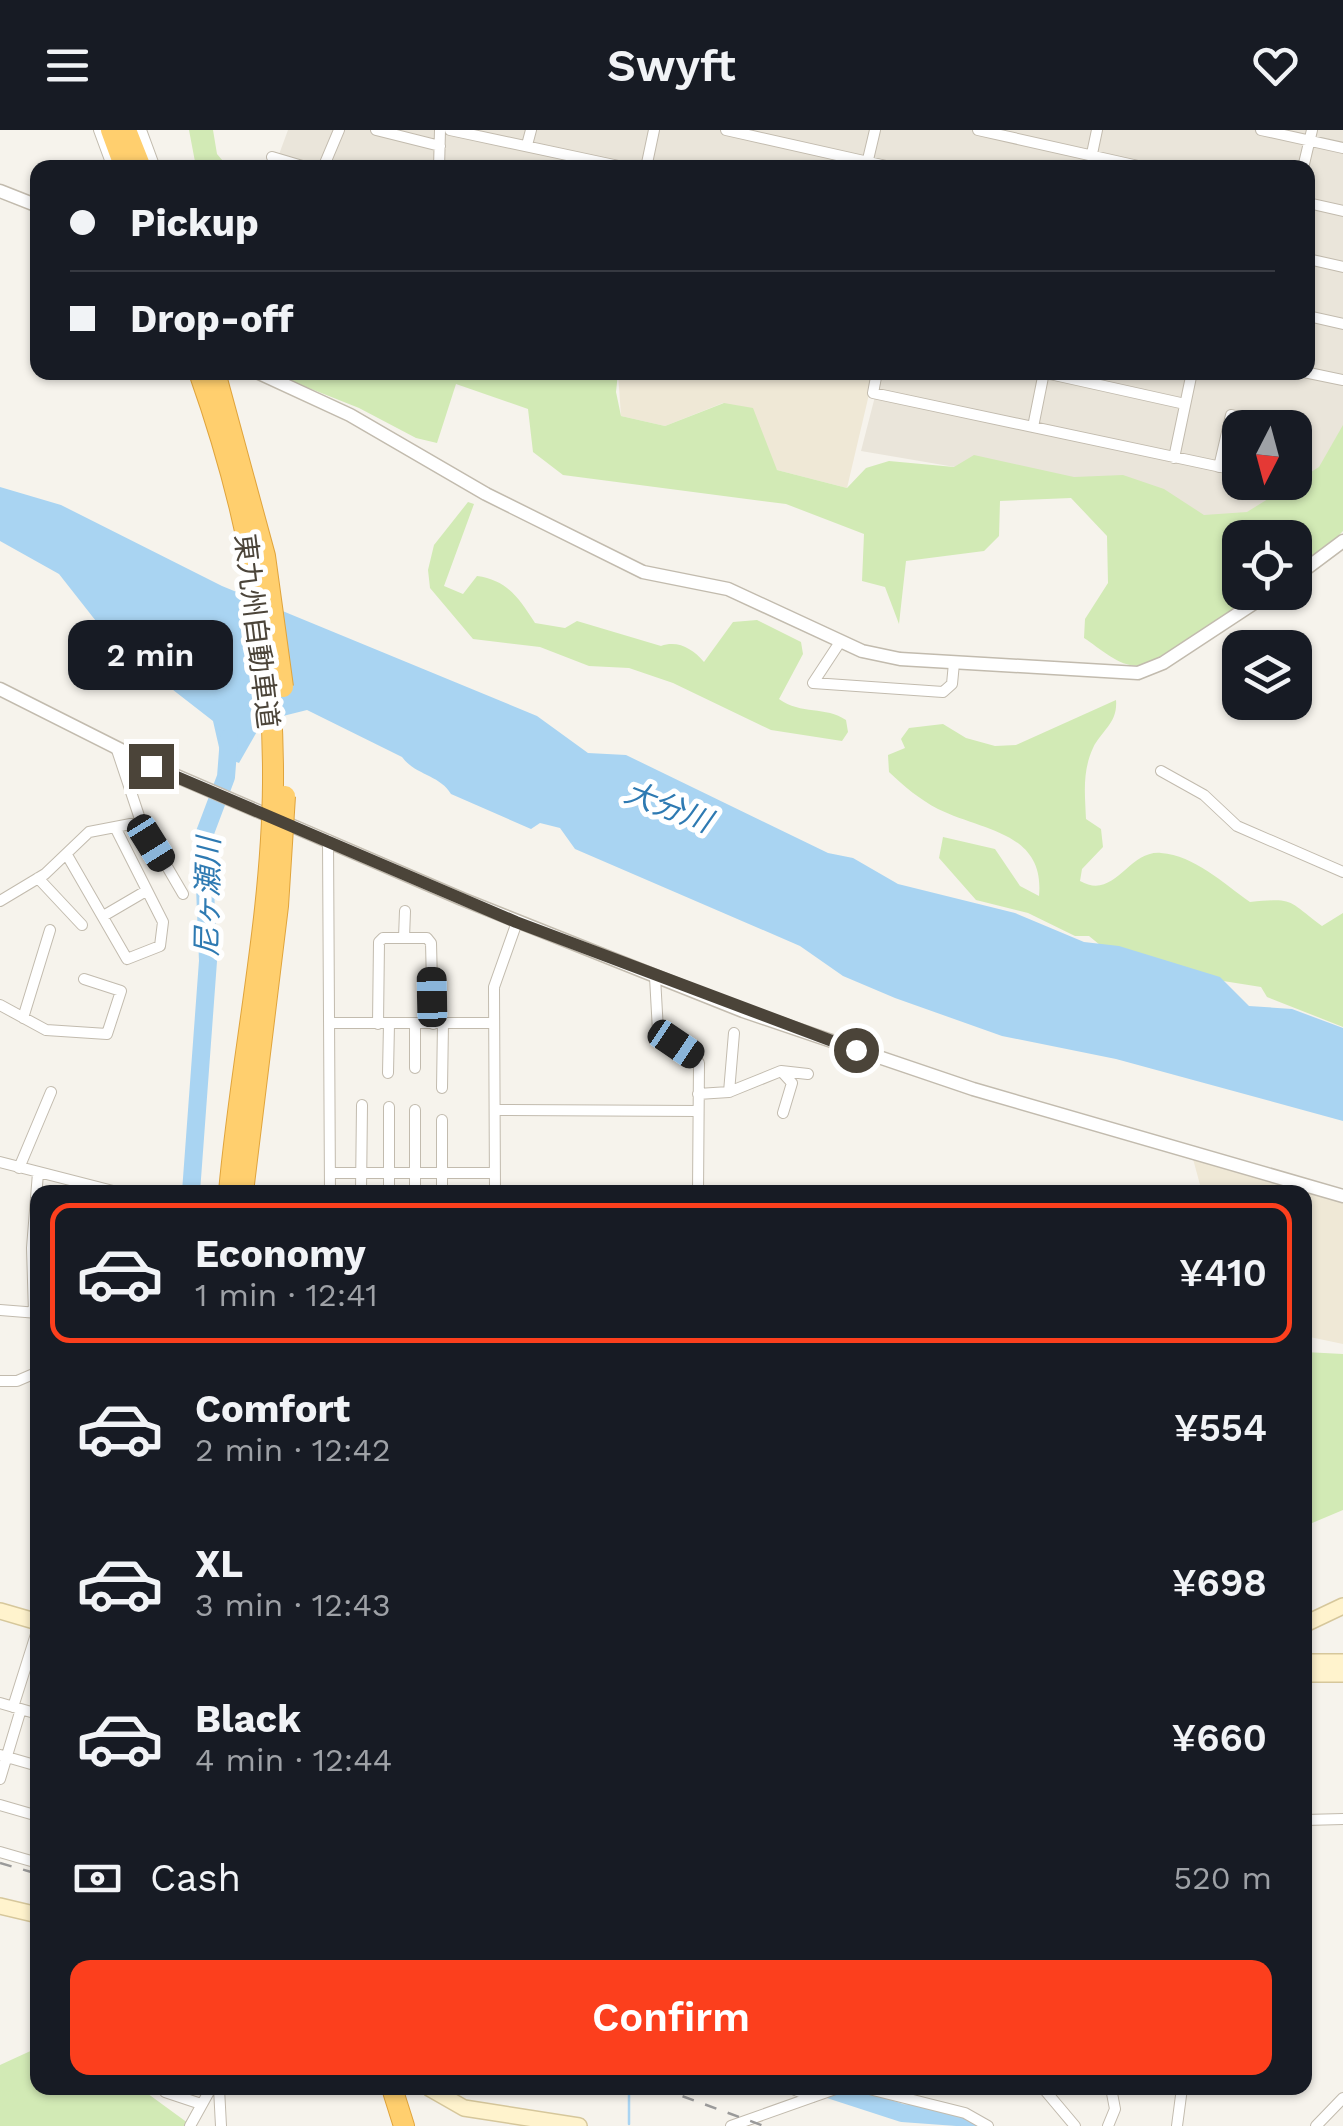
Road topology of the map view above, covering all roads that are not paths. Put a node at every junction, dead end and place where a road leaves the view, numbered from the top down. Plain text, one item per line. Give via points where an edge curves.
1 (98, 130) edge
2 (111, 130) edge
3 (126, 130) edge
4 (141, 130) edge
5 (339, 130) edge
6 (376, 130) edge
7 (440, 130) edge
8 (450, 130) edge
9 (531, 130) edge
10 (654, 130) edge
11 (726, 130) edge
12 (875, 130) edge
13 (978, 130) edge
14 (1097, 130) edge
15 (1261, 130) edge
16 (471, 131) edge
17 (1310, 135) edge
18 (527, 145) junction
19 (440, 146) junction
20 (1343, 148) edge
21 (272, 157) dead end
22 (109, 160) edge
23 (122, 160) edge
24 (138, 160) edge
25 (152, 160) edge
26 (282, 160) edge
27 (326, 160) edge
28 (439, 160) edge
29 (593, 160) edge
30 (648, 160) edge
31 (850, 160) edge
32 (868, 160) edge
33 (1086, 160) edge
34 (1090, 160) edge
35 (1305, 160) edge
36 (0, 192) edge
37 (30, 203) edge
38 (1315, 205) edge
39 (1343, 211) edge
40 (1315, 261) edge
41 (1343, 267) edge
42 (1315, 318) edge
43 (1343, 324) edge
44 (1315, 374) edge
45 (201, 380) edge
46 (216, 380) edge
47 (274, 380) edge
48 (875, 380) edge
49 (1042, 380) edge
50 (1075, 380) edge
51 (1190, 380) edge
52 (1343, 380) edge
53 (1186, 404) junction
54 (1032, 427) junction
55 (1222, 451) edge
56 (1174, 458) junction
57 (1218, 467) junction
58 (1222, 468) edge
59 (1343, 541) edge
60 (1312, 564) edge
61 (1244, 610) edge
62 (840, 642) junction
63 (954, 663) junction
64 (0, 689) edge
65 (116, 750) junction
66 (1161, 771) dead end
67 (141, 822) junction
68 (114, 827) junction
69 (328, 840) junction
70 (66, 855) junction
71 (1343, 872) edge
72 (38, 878) junction
73 (146, 892) junction
74 (183, 894) dead end
75 (0, 902) edge
76 (405, 911) dead end
77 (105, 915) junction
78 (516, 922) junction
79 (82, 925) dead end
80 (50, 930) dead end
81 (404, 938) junction
82 (655, 977) junction
83 (84, 980) dead end
84 (0, 1005) edge
85 (23, 1018) junction
86 (330, 1023) junction
87 (494, 1023) junction
88 (384, 1024) junction
89 (415, 1024) junction
90 (438, 1024) junction
91 (734, 1033) dead end
92 (415, 1068) dead end
93 (781, 1071) junction
94 (388, 1073) dead end
95 (808, 1074) dead end
96 (442, 1088) dead end
97 (51, 1092) dead end
98 (729, 1092) junction
99 (698, 1094) junction
100 (362, 1104) dead end
101 (389, 1107) dead end
102 (415, 1110) dead end
103 (495, 1110) junction
104 (698, 1112) junction
105 (783, 1113) dead end
106 (442, 1120) dead end
107 (0, 1162) edge
108 (19, 1168) junction
109 (38, 1173) junction
110 (361, 1173) junction
111 (389, 1173) junction
112 (415, 1173) junction
113 (442, 1173) junction
114 (495, 1173) junction
115 (330, 1174) junction
116 (37, 1185) edge
117 (88, 1185) edge
118 (230, 1185) edge
119 (244, 1185) edge
120 (330, 1185) edge
121 (361, 1185) edge
122 (389, 1185) edge
123 (415, 1185) edge
124 (442, 1185) edge
125 (495, 1185) edge
126 (698, 1185) edge
127 (1305, 1185) edge
128 (1312, 1187) edge
129 (1343, 1196) edge
130 (0, 1310) edge
131 (30, 1312) edge
132 (30, 1375) edge
133 (0, 1381) edge
134 (1343, 1606) edge
135 (0, 1611) edge
136 (1312, 1621) edge
137 (30, 1622) edge
138 (30, 1657) edge
139 (1312, 1662) edge
140 (1343, 1662) edge
141 (1312, 1674) edge
142 (1343, 1674) edge
143 (0, 1703) edge
144 (17, 1708) junction
145 (30, 1712) edge
146 (3, 1756) edge
147 (30, 1764) edge
148 (0, 1780) edge
149 (0, 1805) edge
150 (30, 1814) edge
151 (1343, 1819) edge
152 (1312, 1820) edge
153 (0, 1852) edge
154 (30, 1861) edge
155 (0, 1906) edge
156 (30, 1913) edge
157 (173, 2095) edge
158 (207, 2095) edge
159 (219, 2095) edge
160 (394, 2095) edge
161 (408, 2095) edge
162 (441, 2095) edge
163 (810, 2095) edge
164 (821, 2095) edge
165 (894, 2095) edge
166 (1048, 2095) edge
167 (1112, 2095) edge
168 (1180, 2095) edge
169 (816, 2097) junction
170 (1343, 2098) edge
171 (201, 2104) junction
172 (1337, 2110) edge
173 (1071, 2125) edge
174 (190, 2126) edge
175 (221, 2126) edge
176 (404, 2126) edge
177 (418, 2126) edge
178 (578, 2126) edge
179 (731, 2126) edge
180 (988, 2126) edge
181 (1108, 2126) edge
182 (1171, 2126) edge
183 (1316, 2126) edge

1 - 22 street
2 - 23 highway
3 - 24 highway
4 - 25 street
5 - 27 street
6 - 19 street
7 - 19 street
8 - 16 street
9 - 18 street
10 - 30 street
11 - 31 street
12 - 32 street
13 - 33 street
14 - 34 street
15 - 17 street
16 - 18 street
17 - 20 street
17 - 35 street
18 - 29 street
19 - 28 street
21 - 26 street
36 - 37 street
38 - 39 street
40 - 41 street
42 - 43 street
44 - 52 street
45 - 118 highway, 東九州自動車道, bridge via 246,533 270,688 270,840
46 - 119 highway, 東九州自動車道, bridge via 266,556 284,712 284,840
47 - 62 street via 634,568 728,589
48 - 54 street via 873,393
49 - 54 street
50 - 53 street
51 - 53 street
53 - 56 street
54 - 56 street
55 - 57 street
56 - 57 street
57 - 58 street
59 - 60 street
61 - 63 street via 1163,664 1138,673
62 - 63 street via 879,656
62 - 63 street via 813,683 943,692 952,684
64 - 65 street
65 - 67 street
65 - 69 street
66 - 71 street via 1204,795 1237,826
67 - 68 street
67 - 74 street
68 - 70 street via 89,832
68 - 73 street
69 - 78 street
69 - 86 street
70 - 72 street
70 - 77 street
72 - 75 street
72 - 79 street
73 - 77 street
73 - 77 street via 163,922 160,946 127,958
76 - 81 street
78 - 82 street
78 - 87 street via 494,987
80 - 85 street
81 - 88 street via 379,942
81 - 90 street via 431,943
82 - 99 street via 656,1028 697,1059
82 - 127 street via 973,1089
83 - 85 street via 121,991 107,1034 53,1031
84 - 85 street
86 - 88 street
86 - 115 street
87 - 90 street
87 - 103 street
88 - 89 street
88 - 94 street
89 - 90 street
89 - 92 street
90 - 96 street
91 - 98 street
93 - 95 street
93 - 98 street
93 - 105 street via 792,1083
97 - 108 street
98 - 99 street
99 - 104 street
100 - 110 street
101 - 111 street
102 - 112 street
103 - 104 street
103 - 114 street
104 - 126 street
106 - 113 street
107 - 108 street
108 - 109 street
109 - 116 street
109 - 117 street
110 - 111 street
110 - 115 street
110 - 121 street
111 - 112 street
111 - 122 street
112 - 113 street
112 - 123 street
113 - 114 street
113 - 124 street
114 - 125 street
115 - 120 street
128 - 129 street
130 - 131 street
132 - 133 street
134 - 136 main road
135 - 137 main road
138 - 144 street
139 - 140 main road
141 - 142 main road
143 - 144 street
144 - 145 street
144 - 146 street
146 - 147 street
146 - 148 street
149 - 150 street
151 - 152 street
153 - 154 street
155 - 156 main road
157 - 171 street
158 - 171 street
159 - 175 street
160 - 176 highway
161 - 177 highway
162 - 178 main road via 464,2108
163 - 169 street
164 - 169 street
165 - 180 street
166 - 173 street
167 - 181 street
168 - 182 street
169 - 179 street
170 - 172 street
171 - 174 street
172 - 183 street

